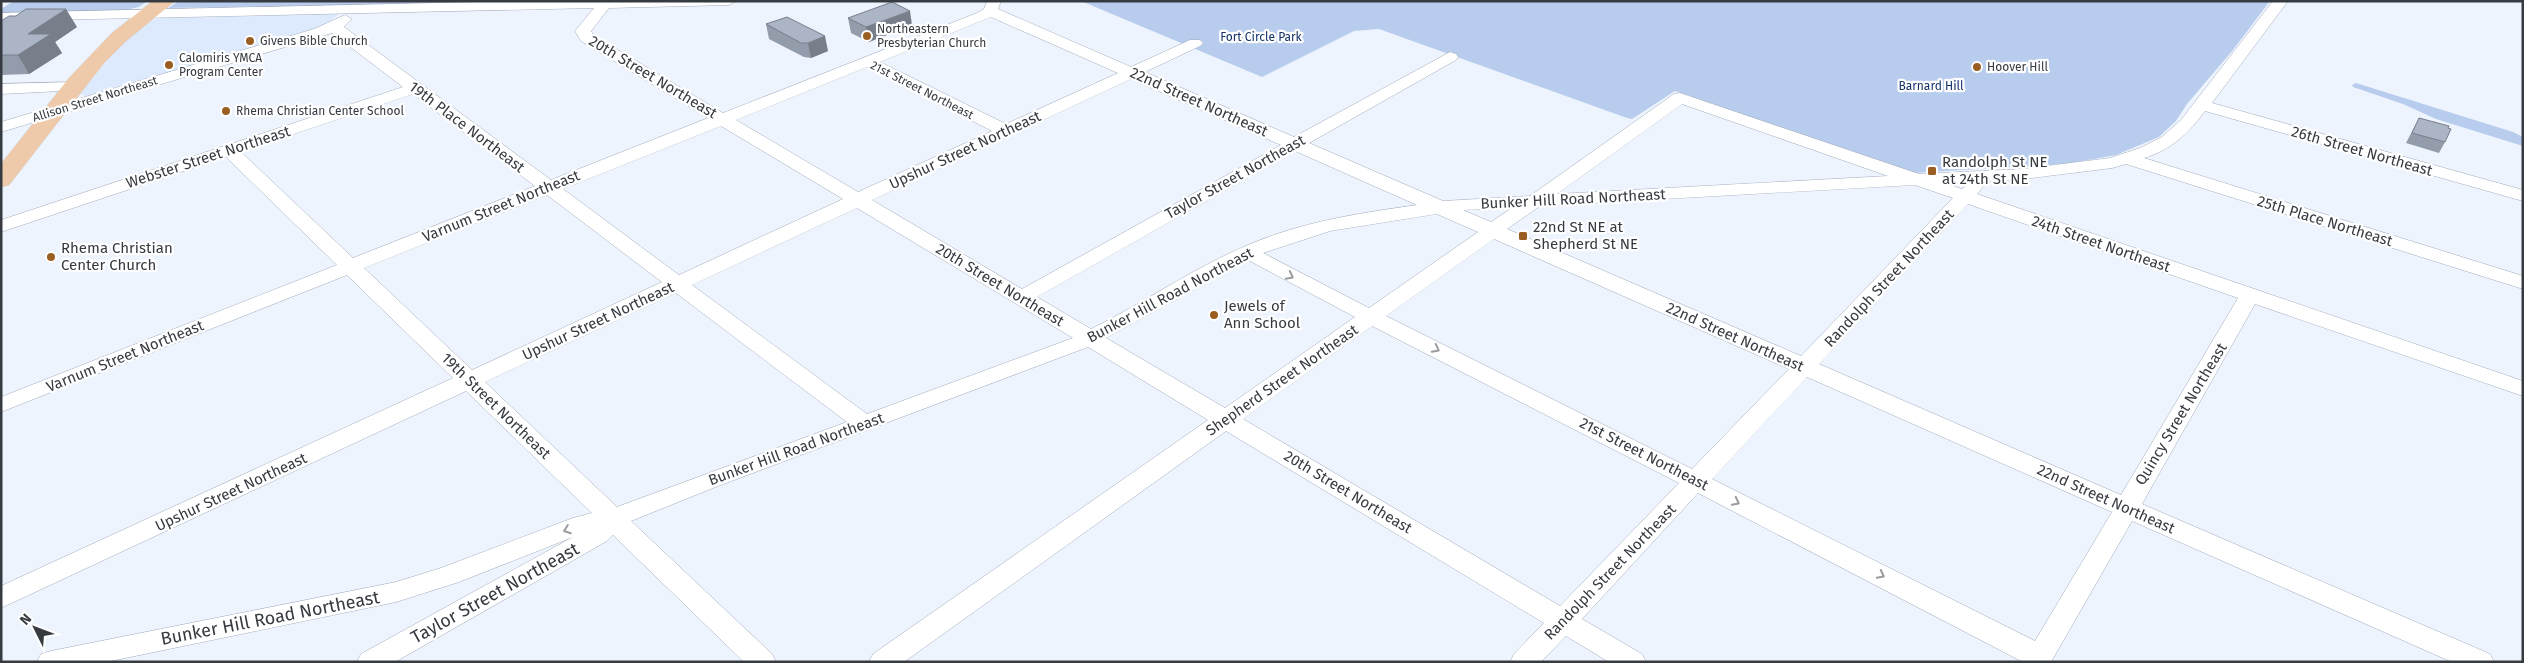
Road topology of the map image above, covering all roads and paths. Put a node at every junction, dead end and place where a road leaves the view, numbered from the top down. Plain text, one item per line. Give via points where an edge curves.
1 (166, 1) edge
2 (729, 1) edge
3 (2280, 1) edge
4 (605, 4) junction
5 (992, 6) edge
6 (357, 9) junction
7 (147, 14) junction
8 (1, 17) edge
9 (334, 27) junction
10 (1195, 43) dead end
11 (1450, 57) dead end
12 (866, 62) junction
13 (1131, 73) junction
14 (75, 87) junction
15 (415, 88) junction
16 (1, 89) edge
17 (1680, 98) joint
18 (2202, 105) junction
19 (56, 111) junction
20 (722, 119) junction
21 (1, 127) edge
22 (1006, 131) junction
23 (1295, 144) junction
24 (229, 150) junction
25 (2128, 159) junction
26 (1984, 176) junction
27 (1, 180) edge
28 (1919, 181) junction
29 (548, 188) junction
30 (2523, 196) edge
31 (1965, 197) junction
32 (858, 200) junction
33 (1536, 201) junction
34 (1440, 208) junction
35 (1, 226) edge
36 (1493, 231) junction
37 (1248, 252) junction
38 (350, 266) junction
39 (2523, 283) edge
40 (677, 284) junction
41 (2250, 295) junction
42 (1020, 298) junction
43 (1371, 316) junction
44 (1089, 338) junction
45 (1805, 367) junction
46 (470, 380) junction
47 (2523, 389) edge
48 (1, 405) edge
49 (1226, 420) junction
50 (864, 424) junction
51 (1696, 481) junction
52 (2126, 507) junction
53 (614, 518) junction
54 (484, 561) junction
55 (510, 584) junction
56 (1, 598) edge
57 (1563, 620) junction
58 (384, 659) edge
59 (2038, 659) edge
60 (52, 662) edge
61 (762, 662) edge
62 (883, 662) edge
63 (1524, 662) edge
64 (1632, 662) edge
65 (2480, 662) edge

1 - 7 main road
2 - 4 street
3 - 18 street
4 - 6 street
4 - 20 street, 20th Street Northeast via 584,29 584,36
5 - 12 street, Varnum Street Northeast
5 - 13 street, 22nd Street Northeast
6 - 7 street
6 - 9 street, Allison Street Northeast
7 - 8 street
7 - 14 main road via 106,49
9 - 15 street, 19th Place Northeast
9 - 19 street, Allison Street Northeast
10 - 13 street, Upshur Street Northeast
11 - 23 street, Taylor Street Northeast
12 - 20 street, Varnum Street Northeast
12 - 22 street, 21st Street Northeast
13 - 22 street, Upshur Street Northeast
13 - 23 street, 22nd Street Northeast
14 - 16 street
14 - 19 main road
15 - 24 street, Webster Street Northeast
15 - 29 street, 19th Place Northeast
17 - 28 street, 24th Street Northeast
17 - 33 street, Shepherd Street Northeast
18 - 25 street via 2176,135
18 - 30 street, 26th Street Northeast
19 - 21 street, Allison Street Northeast
19 - 27 main road
20 - 29 street, Varnum Street Northeast
20 - 32 street, 20th Street Northeast
22 - 32 street, Upshur Street Northeast
23 - 34 street, 22nd Street Northeast
23 - 42 street, Taylor Street Northeast
24 - 35 street, Webster Street Northeast
24 - 38 street, 19th Street Northeast
25 - 26 street via 2075,169
25 - 39 street, 25th Place Northeast
26 - 28 street
26 - 31 street, Randolph Street Northeast
28 - 31 street, 24th Street Northeast
28 - 33 street, Bunker Hill Road Northeast
29 - 38 street, Varnum Street Northeast
29 - 40 street, 19th Place Northeast
31 - 41 street, 24th Street Northeast
31 - 45 street, Randolph Street Northeast
32 - 40 street, Upshur Street Northeast
32 - 42 street, 20th Street Northeast
33 - 34 street, Bunker Hill Road Northeast
33 - 36 street, Shepherd Street Northeast
34 - 36 street, 22nd Street Northeast
34 - 37 street, Bunker Hill Road Northeast via 1312,231
36 - 43 street, Shepherd Street Northeast
36 - 45 street, 22nd Street Northeast
37 -> 43 street, 21st Street Northeast
37 - 44 street, Bunker Hill Road Northeast
38 - 46 street, 19th Street Northeast
38 - 48 street, Varnum Street Northeast
40 - 46 street, Upshur Street Northeast
40 - 50 street, 19th Place Northeast
41 - 47 street, 24th Street Northeast
41 - 52 street, Quincy Street Northeast
42 - 44 street, 20th Street Northeast
43 - 49 street, Shepherd Street Northeast
43 -> 51 street, 21st Street Northeast
44 - 49 street, 20th Street Northeast
44 - 50 street, Bunker Hill Road Northeast via 1026,366
45 - 51 street, Randolph Street Northeast
45 - 52 street, 22nd Street Northeast
46 - 53 street, 19th Street Northeast
46 - 56 street, Upshur Street Northeast
49 - 57 street, 20th Street Northeast
49 - 62 street, Shepherd Street Northeast
50 - 53 street, Bunker Hill Road Northeast
51 - 57 street, Randolph Street Northeast
51 -> 59 street, 21st Street Northeast
52 - 59 street, Quincy Street Northeast
52 - 65 street, 22nd Street Northeast
53 -> 54 street, Bunker Hill Road Northeast via 582,524
53 - 55 street, Taylor Street Northeast via 598,535
53 - 61 street, 19th Street Northeast
54 - 55 street via 502,563 511,568
54 - 60 street, Bunker Hill Road Northeast via 396,592
55 - 58 street, Taylor Street Northeast
57 - 63 street, Randolph Street Northeast
57 - 64 street, 20th Street Northeast

